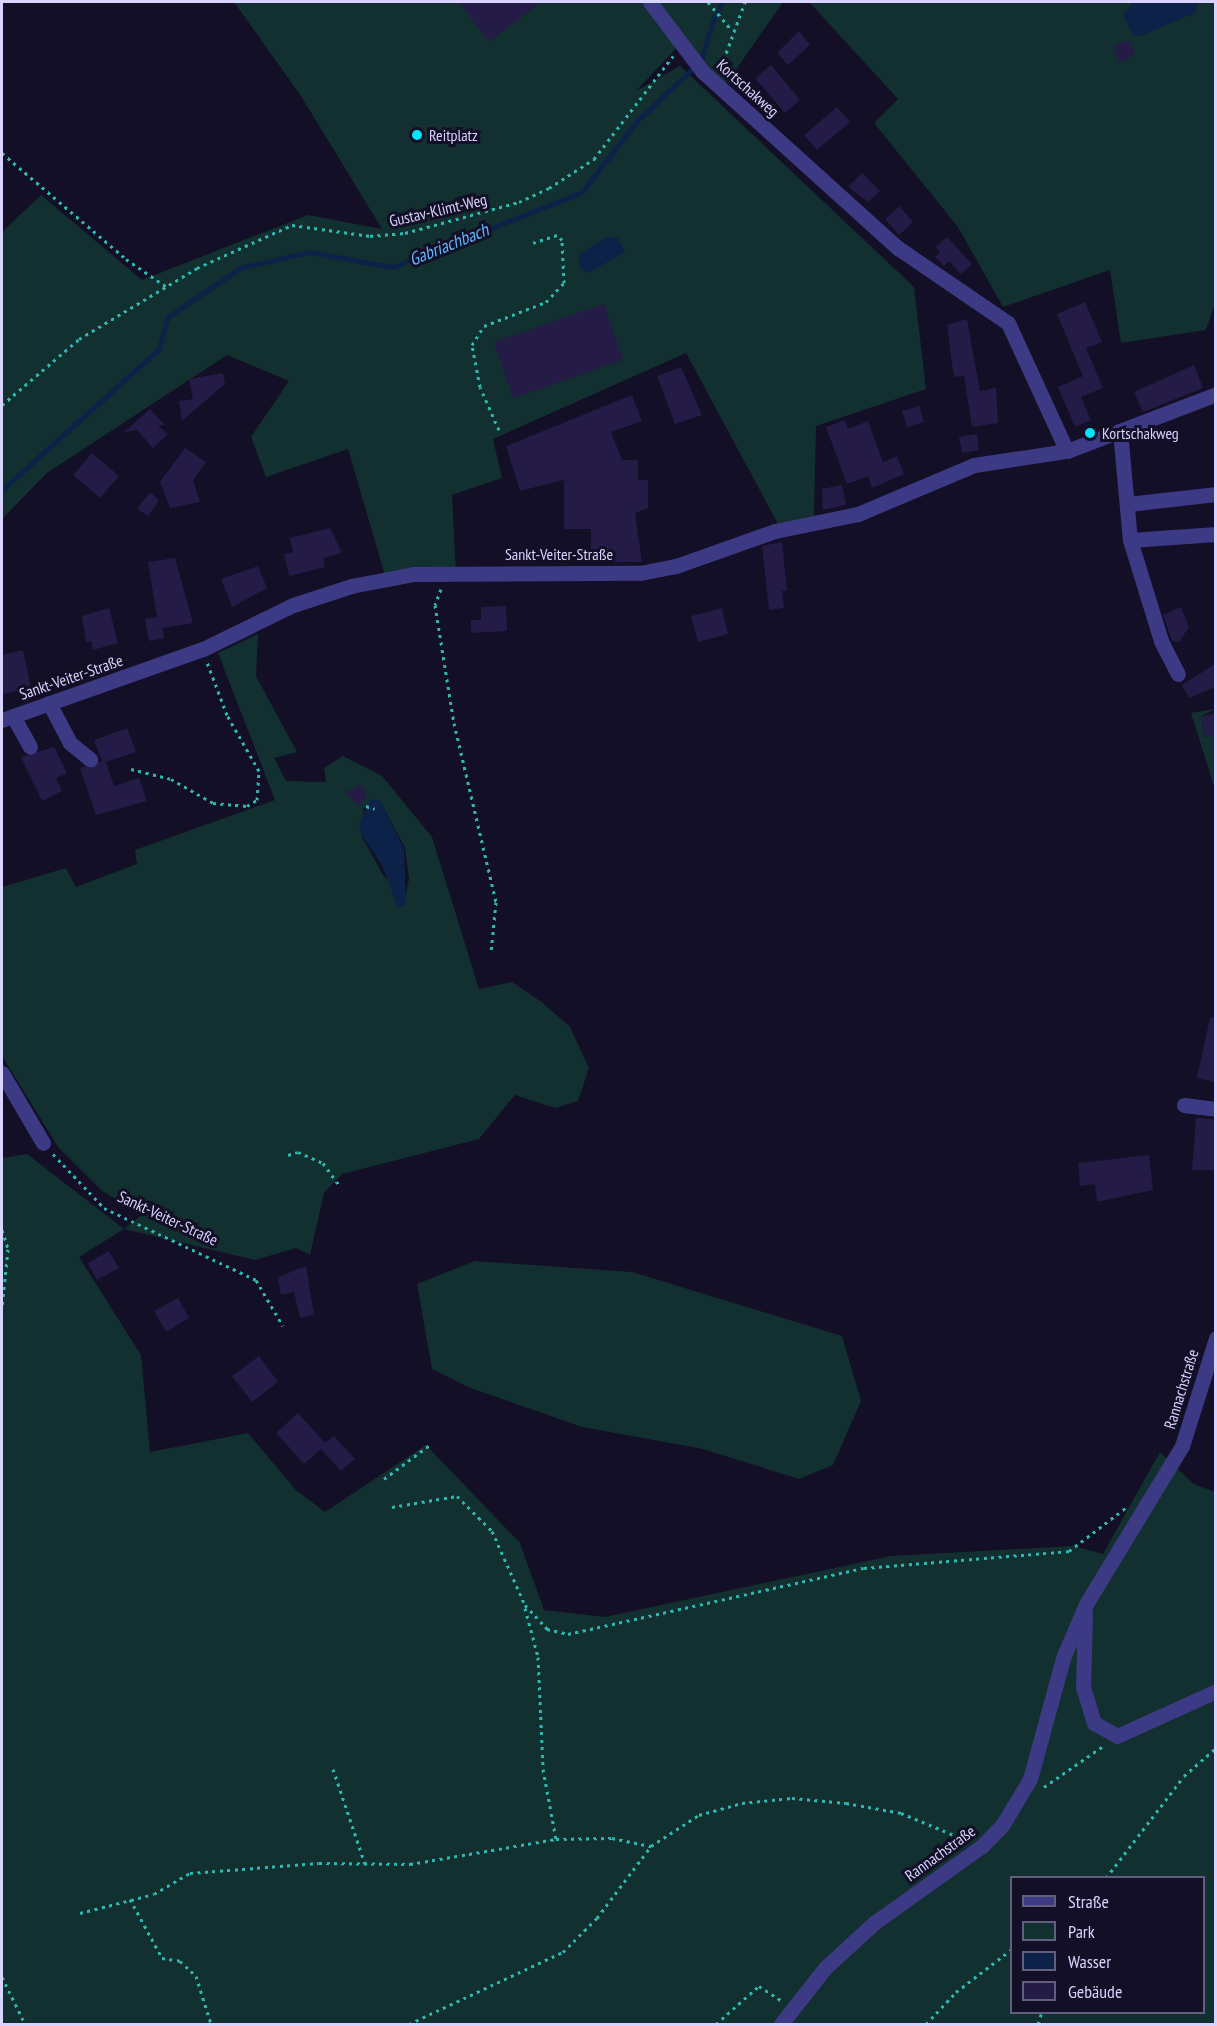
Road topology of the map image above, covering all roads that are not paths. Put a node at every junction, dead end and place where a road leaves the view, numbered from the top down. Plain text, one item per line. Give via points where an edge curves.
1 (650, 2) edge
2 (1215, 394) edge
3 (1120, 431) junction
4 (1067, 451) junction
5 (1215, 494) edge
6 (1128, 504) junction
7 (1215, 534) edge
8 (1130, 540) junction
9 (1178, 674) dead end
10 (49, 703) junction
11 (7, 718) edge
12 (30, 747) dead end
13 (90, 759) dead end
14 (2, 1073) edge
15 (1185, 1105) dead end
16 (1215, 1109) edge
17 (43, 1143) road end
18 (1215, 1338) edge
19 (1086, 1604) junction
20 (1215, 1691) edge
21 (781, 2025) edge

1 - 4 street, Kortschakweg via 703,72 898,248 1008,323
2 - 3 street, Sankt-Veiter-Straße
3 - 4 street, Sankt-Veiter-Straße
3 - 6 street
4 - 10 street, Sankt-Veiter-Straße via 974,465 858,513 775,531 676,566 640,573 446,573 351,586 293,605 203,649
5 - 6 street
6 - 8 street
7 - 8 street
8 - 9 street via 1161,641
10 - 11 street, Sankt-Veiter-Straße
10 - 13 street via 70,743
11 - 12 street
14 - 17 street
15 - 16 street
18 - 19 street, Rannachstraße via 1182,1446
19 - 20 street, Rannachstraße via 1083,1687 1094,1723 1117,1736
19 - 21 street, Rannachstraße via 1063,1658 1030,1779 1003,1824 982,1846 874,1923 792,2006

